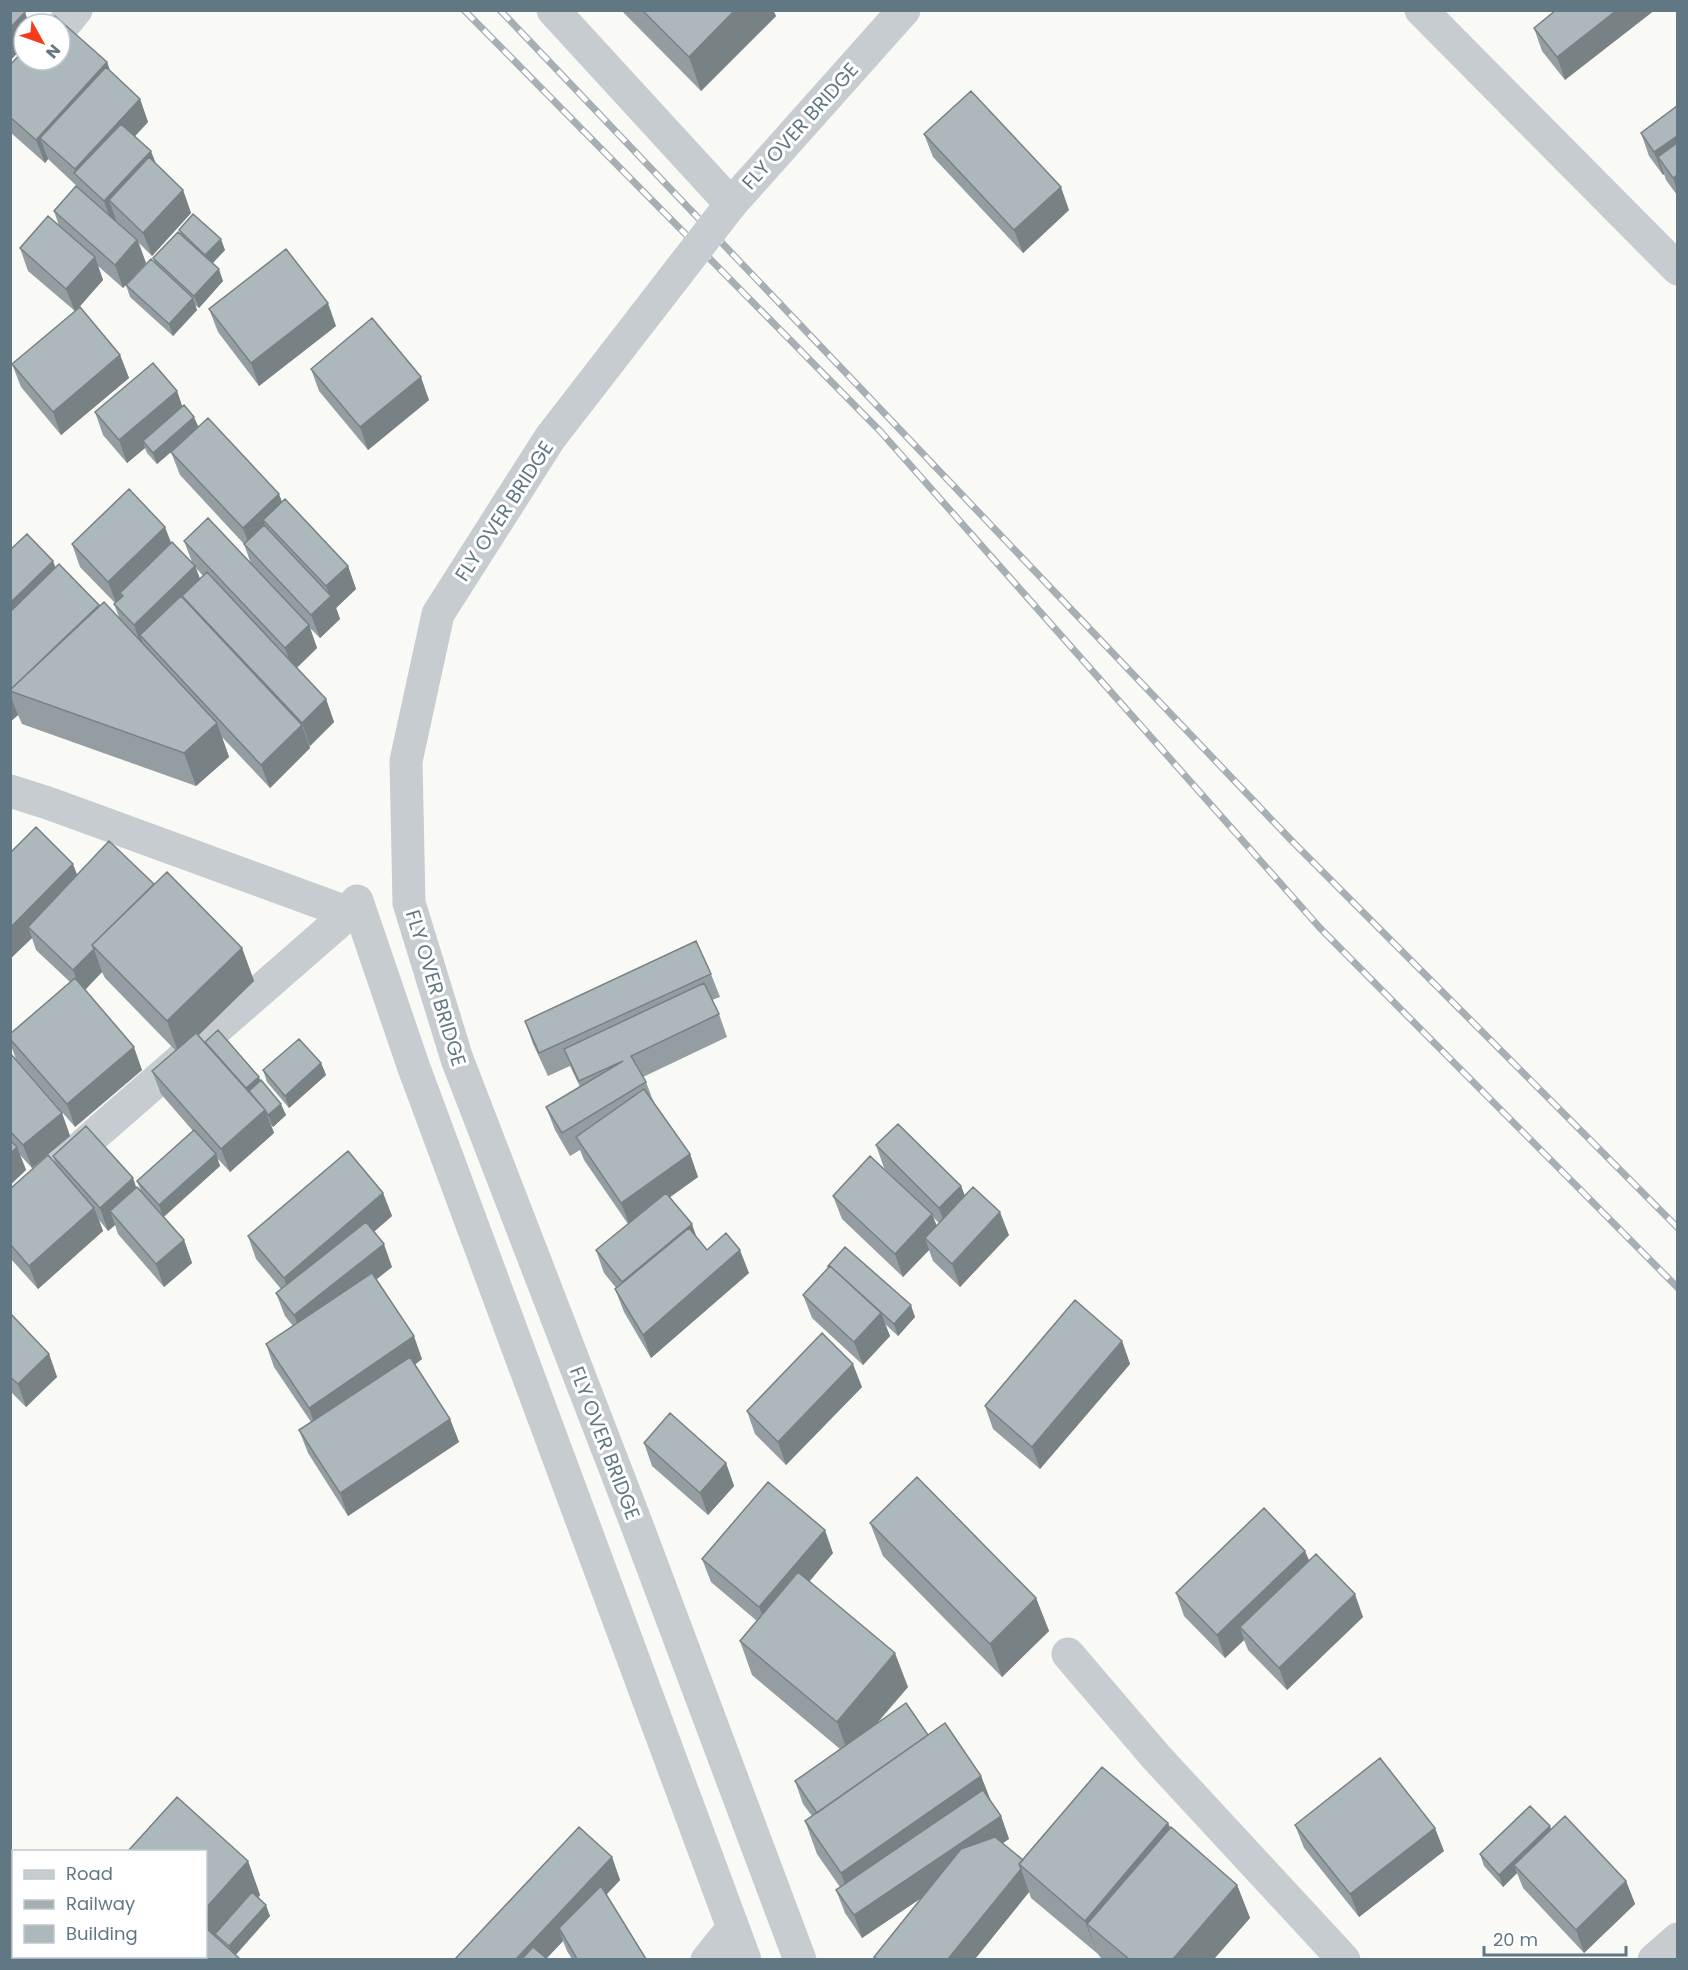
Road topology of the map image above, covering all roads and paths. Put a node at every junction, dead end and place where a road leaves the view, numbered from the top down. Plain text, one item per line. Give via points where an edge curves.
1 (553, 10) edge
2 (904, 10) edge
3 (1421, 10) edge
4 (731, 204) junction
5 (1677, 269) edge
6 (10, 791) edge
7 (350, 913) junction
8 (10, 1211) edge
9 (1068, 1654) dead end
10 (733, 1928) junction
11 (1677, 1939) edge
12 (707, 1959) edge
13 (745, 1959) edge
14 (800, 1959) edge
15 (1344, 1959) edge
16 (1654, 1959) edge

1 - 4 street
2 - 4 street, FLY OVER BRIDGE, bridge
3 - 5 street
4 - 14 street, FLY OVER BRIDGE, bridge via 550,438 438,614 406,761 409,903 457,1059
6 - 7 street
7 - 8 street
7 - 10 street via 357,901 418,1079
9 - 15 street via 1157,1758
10 - 12 street
10 - 13 street
11 - 16 street

